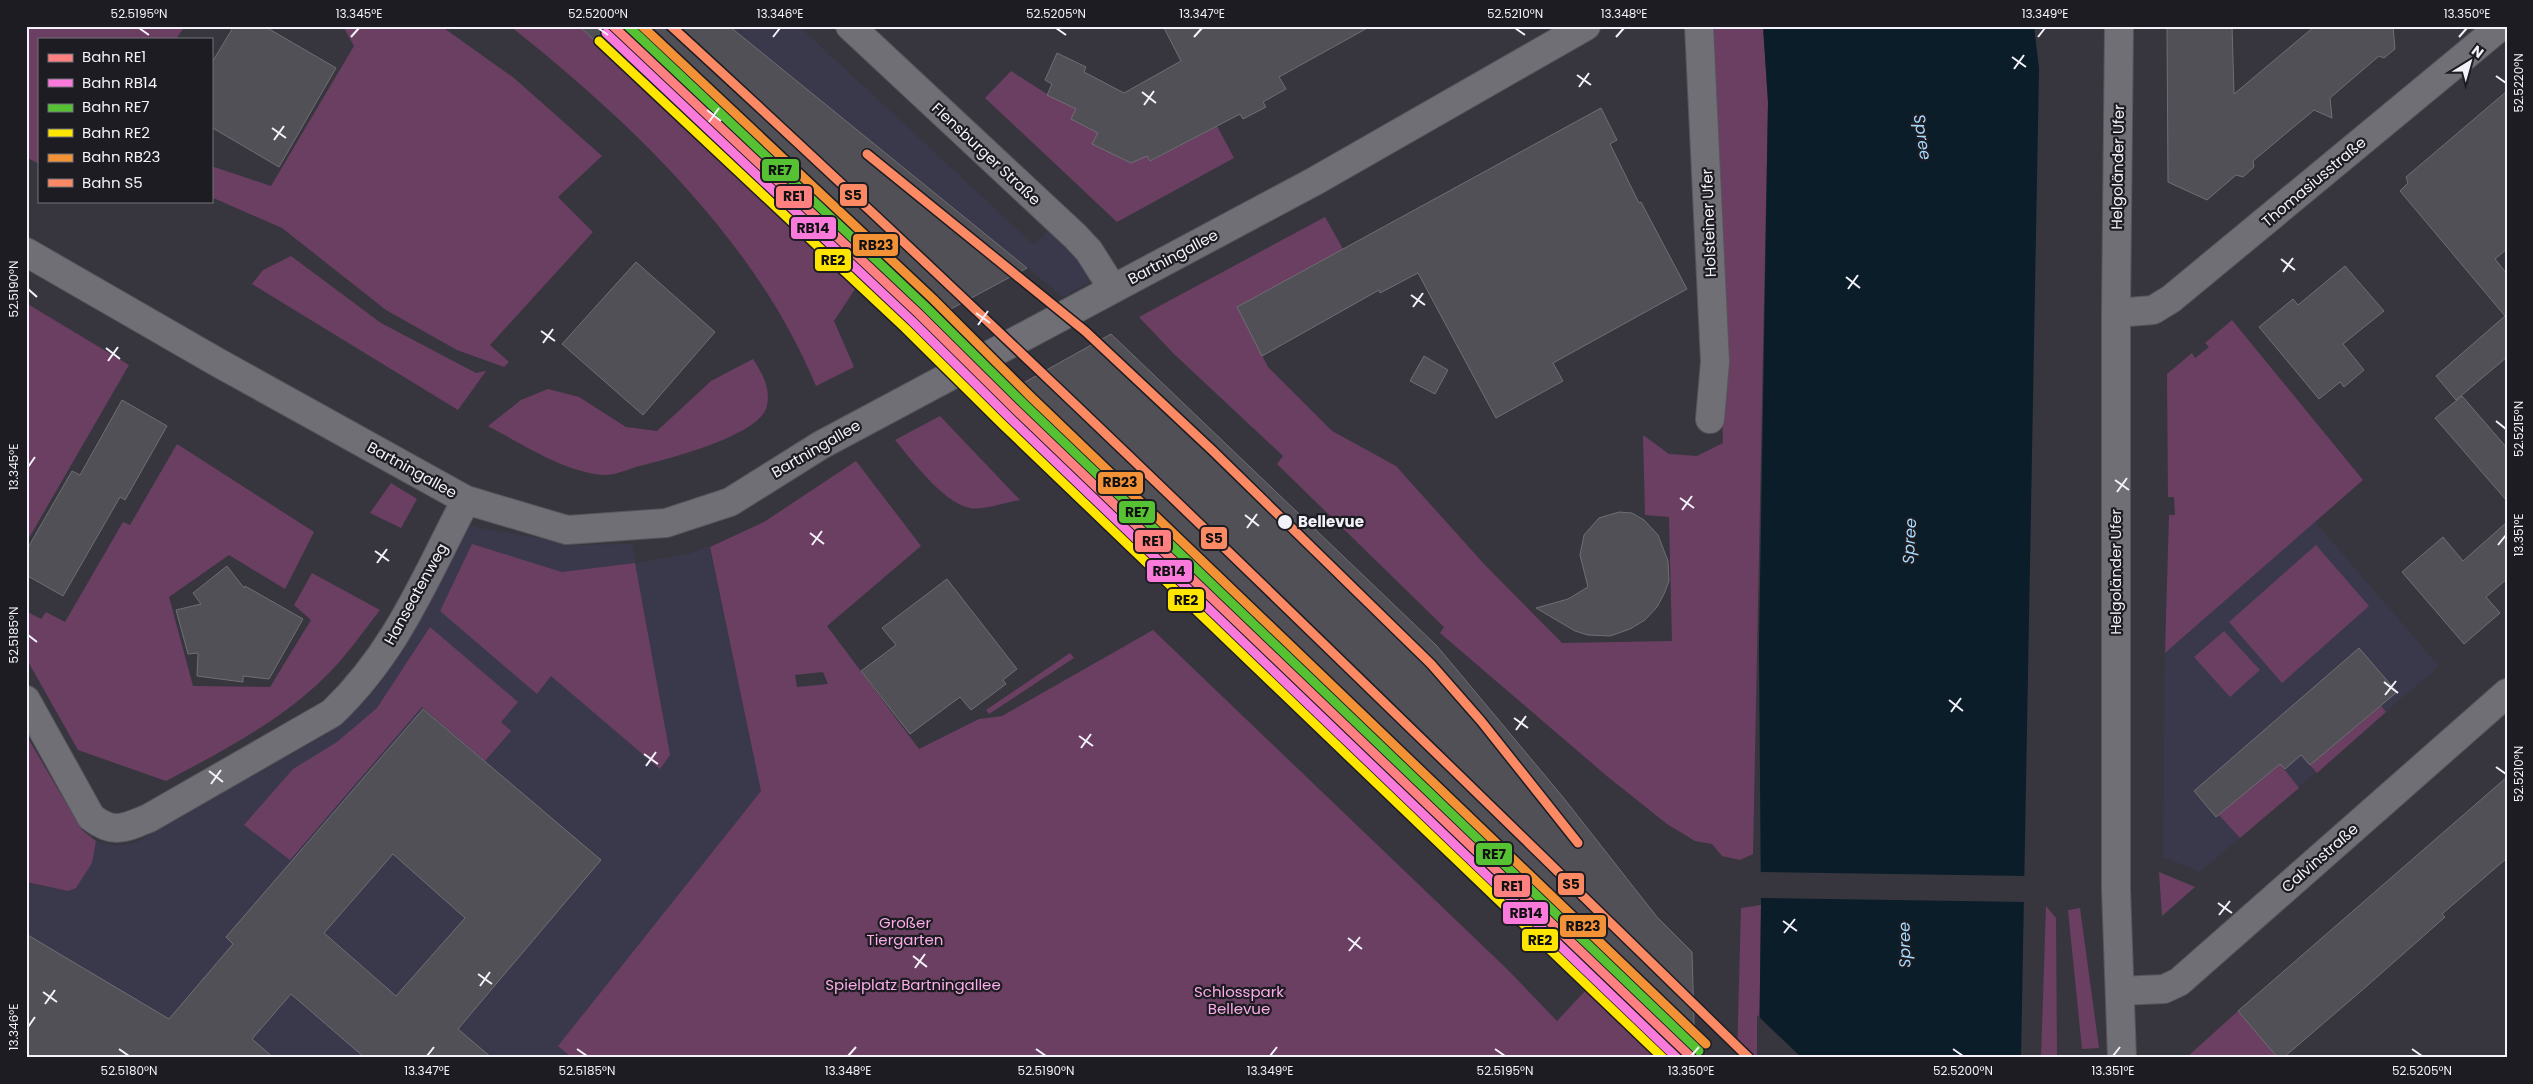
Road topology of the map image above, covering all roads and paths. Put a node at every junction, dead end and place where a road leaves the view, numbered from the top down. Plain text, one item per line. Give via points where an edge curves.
1 (850, 26) edge
2 (1586, 26) edge
3 (1699, 26) edge
4 (2119, 26) edge
5 (2501, 26) edge
6 (26, 252) edge
7 (1113, 289) junction
8 (2116, 313) junction
9 (1710, 419) dead end
10 (466, 500) junction
11 (2507, 694) edge
12 (26, 700) edge
13 (2120, 991) junction
14 (2122, 1058) edge

1 - 7 street, Flensburger Straße via 1076,236
2 - 7 street, Bartningallee via 1315,181
3 - 9 street, Holsteiner Ufer via 1715,362
4 - 8 street, Helgoländer Ufer
5 - 8 street, Thomasiusstraße via 2171,299 2153,310
6 - 10 street, Bartningallee
7 - 10 street, Bartningallee via 821,445 730,502 666,523 566,530
8 - 13 street, Helgoländer Ufer via 2116,889
10 - 12 street, Hanseatenweg via 409,614 355,691 332,713 149,818 121,830 104,827 91,817
11 - 13 street, Calvinstraße via 2179,982 2164,989
13 - 14 street, Helgoländer Ufer

